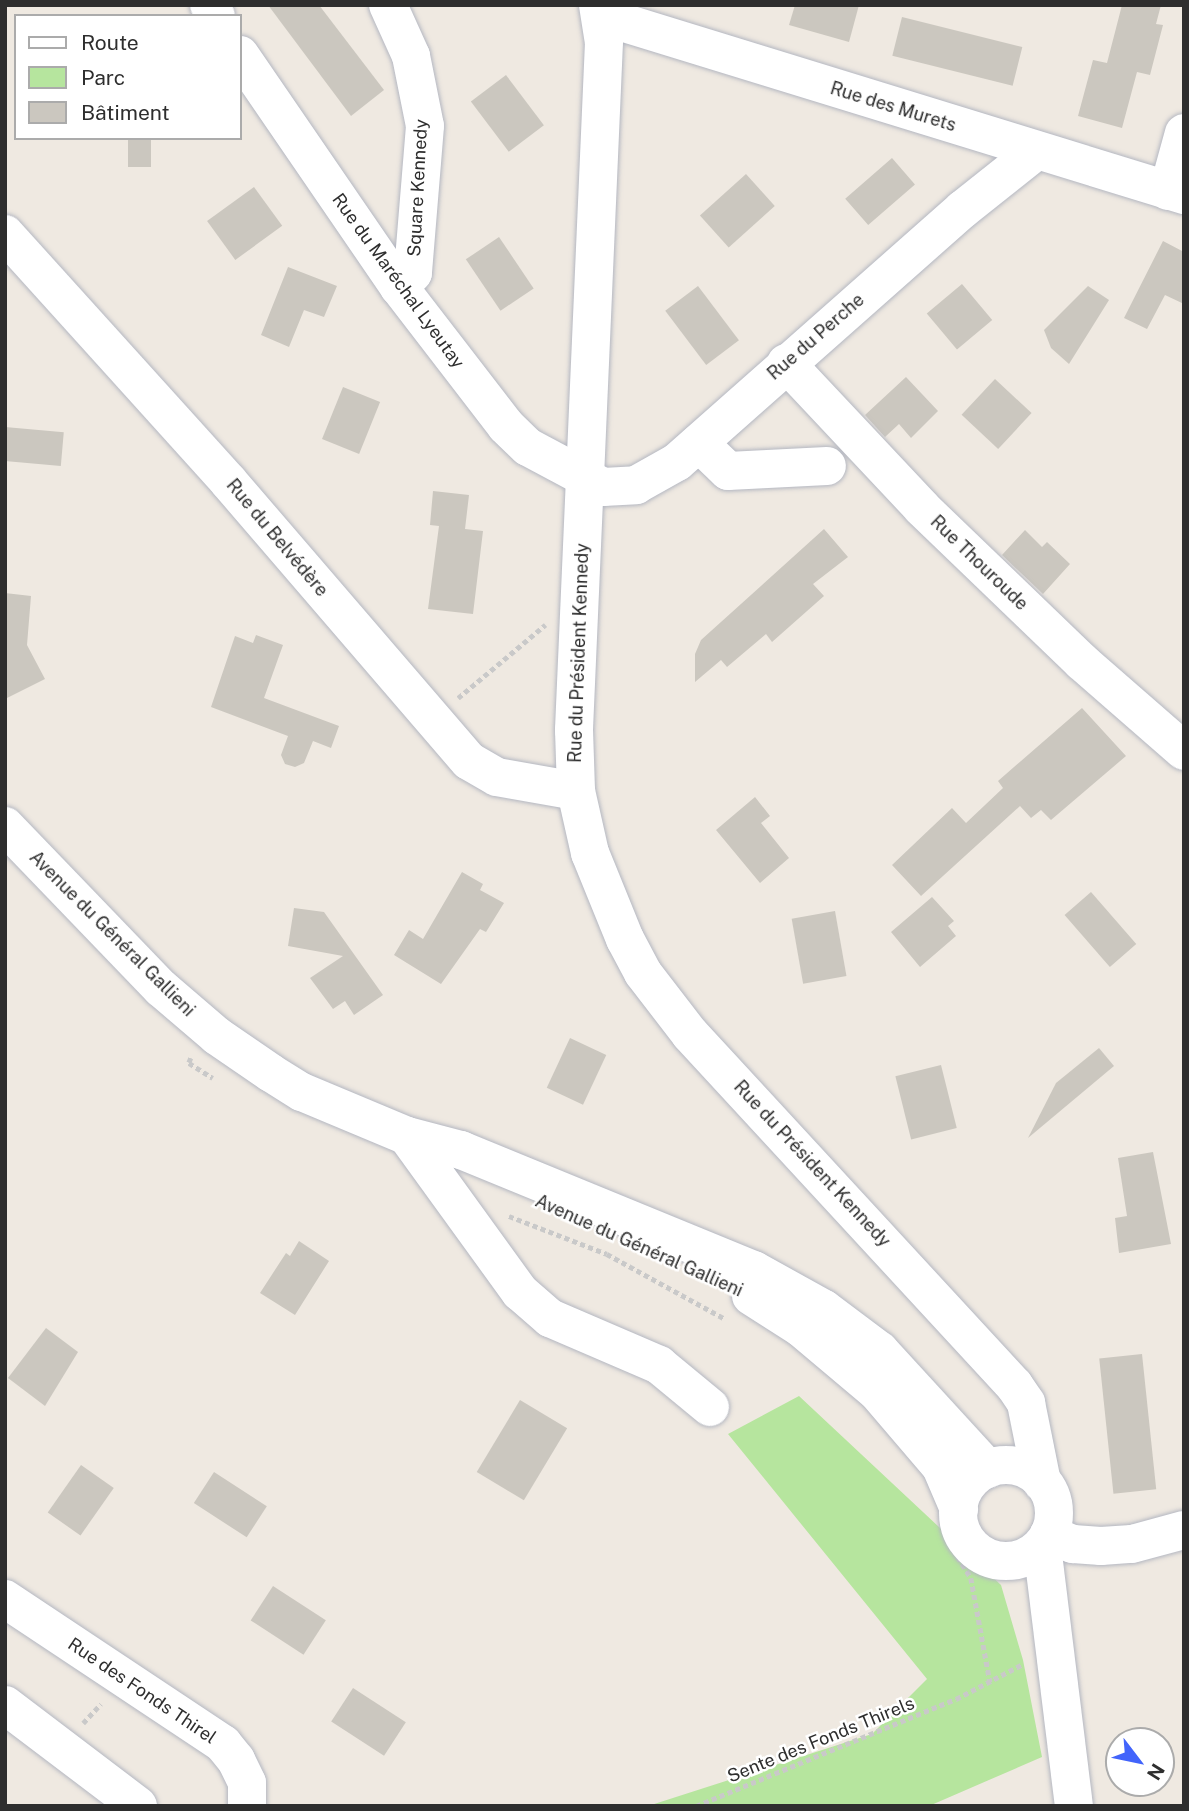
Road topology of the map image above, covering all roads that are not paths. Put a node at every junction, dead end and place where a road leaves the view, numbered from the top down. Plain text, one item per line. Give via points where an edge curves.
1 (388, 5) edge
2 (600, 11) edge
3 (242, 58) edge
4 (1184, 133) edge
5 (1036, 151) junction
6 (1176, 193) edge
7 (5, 234) edge
8 (18, 270) edge
9 (399, 287) junction
10 (786, 363) junction
11 (699, 443) junction
12 (827, 466) dead end
13 (583, 479) junction
14 (1184, 751) edge
15 (576, 791) junction
16 (5, 826) edge
17 (407, 1136) junction
18 (710, 1407) dead end
19 (1020, 1464) junction
20 (950, 1520) junction
21 (1184, 1530) edge
22 (1034, 1547) junction
23 (5, 1599) edge
24 (5, 1705) edge
25 (138, 1806) edge
26 (247, 1806) edge
27 (1074, 1806) edge

1 - 9 street, Square Kennedy via 411,56 425,126 413,273
2 - 5 street, Rue des Murets
2 - 13 street, Rue du Président Kennedy via 600,170
3 - 9 street, Rue du Maréchal Lyeutay
4 - 6 street
5 - 6 street, Rue des Murets
5 - 10 street, Rue du Perche
7 - 8 street, Rue du Belvédère
8 - 15 street, Rue du Belvédère via 228,481 469,761 497,777
9 - 13 street, Rue du Maréchal Lyeutay via 506,426 528,447
10 - 11 street, Rue du Perche
10 - 14 street, Rue Thouroude via 922,508 1082,662
11 - 12 street via 728,471
11 - 13 street, Rue du Perche via 636,485 603,487
13 - 15 street, Rue du Président Kennedy
15 - 19 street, Rue du Président Kennedy via 608,904 643,973 690,1034 1000,1368 1026,1404
16 - 17 street, Avenue du Général Gallieni via 88,916 203,1024 302,1092
17 - 18 street via 520,1292 550,1318 659,1365
17 - 19 street, Avenue du Général Gallieni via 461,1150 718,1252 824,1309
17 - 20 street, Avenue du Général Gallieni via 454,1165 720,1278 775,1309 835,1354 908,1424 940,1467
19 - 20 street via 963,1492
19 - 22 street via 1054,1513
20 - 22 street via 960,1526 973,1547 994,1560
21 - 22 street via 1132,1544
22 - 27 street
23 - 26 street, Rue des Fonds Thirel via 223,1744 247,1783
24 - 25 street

